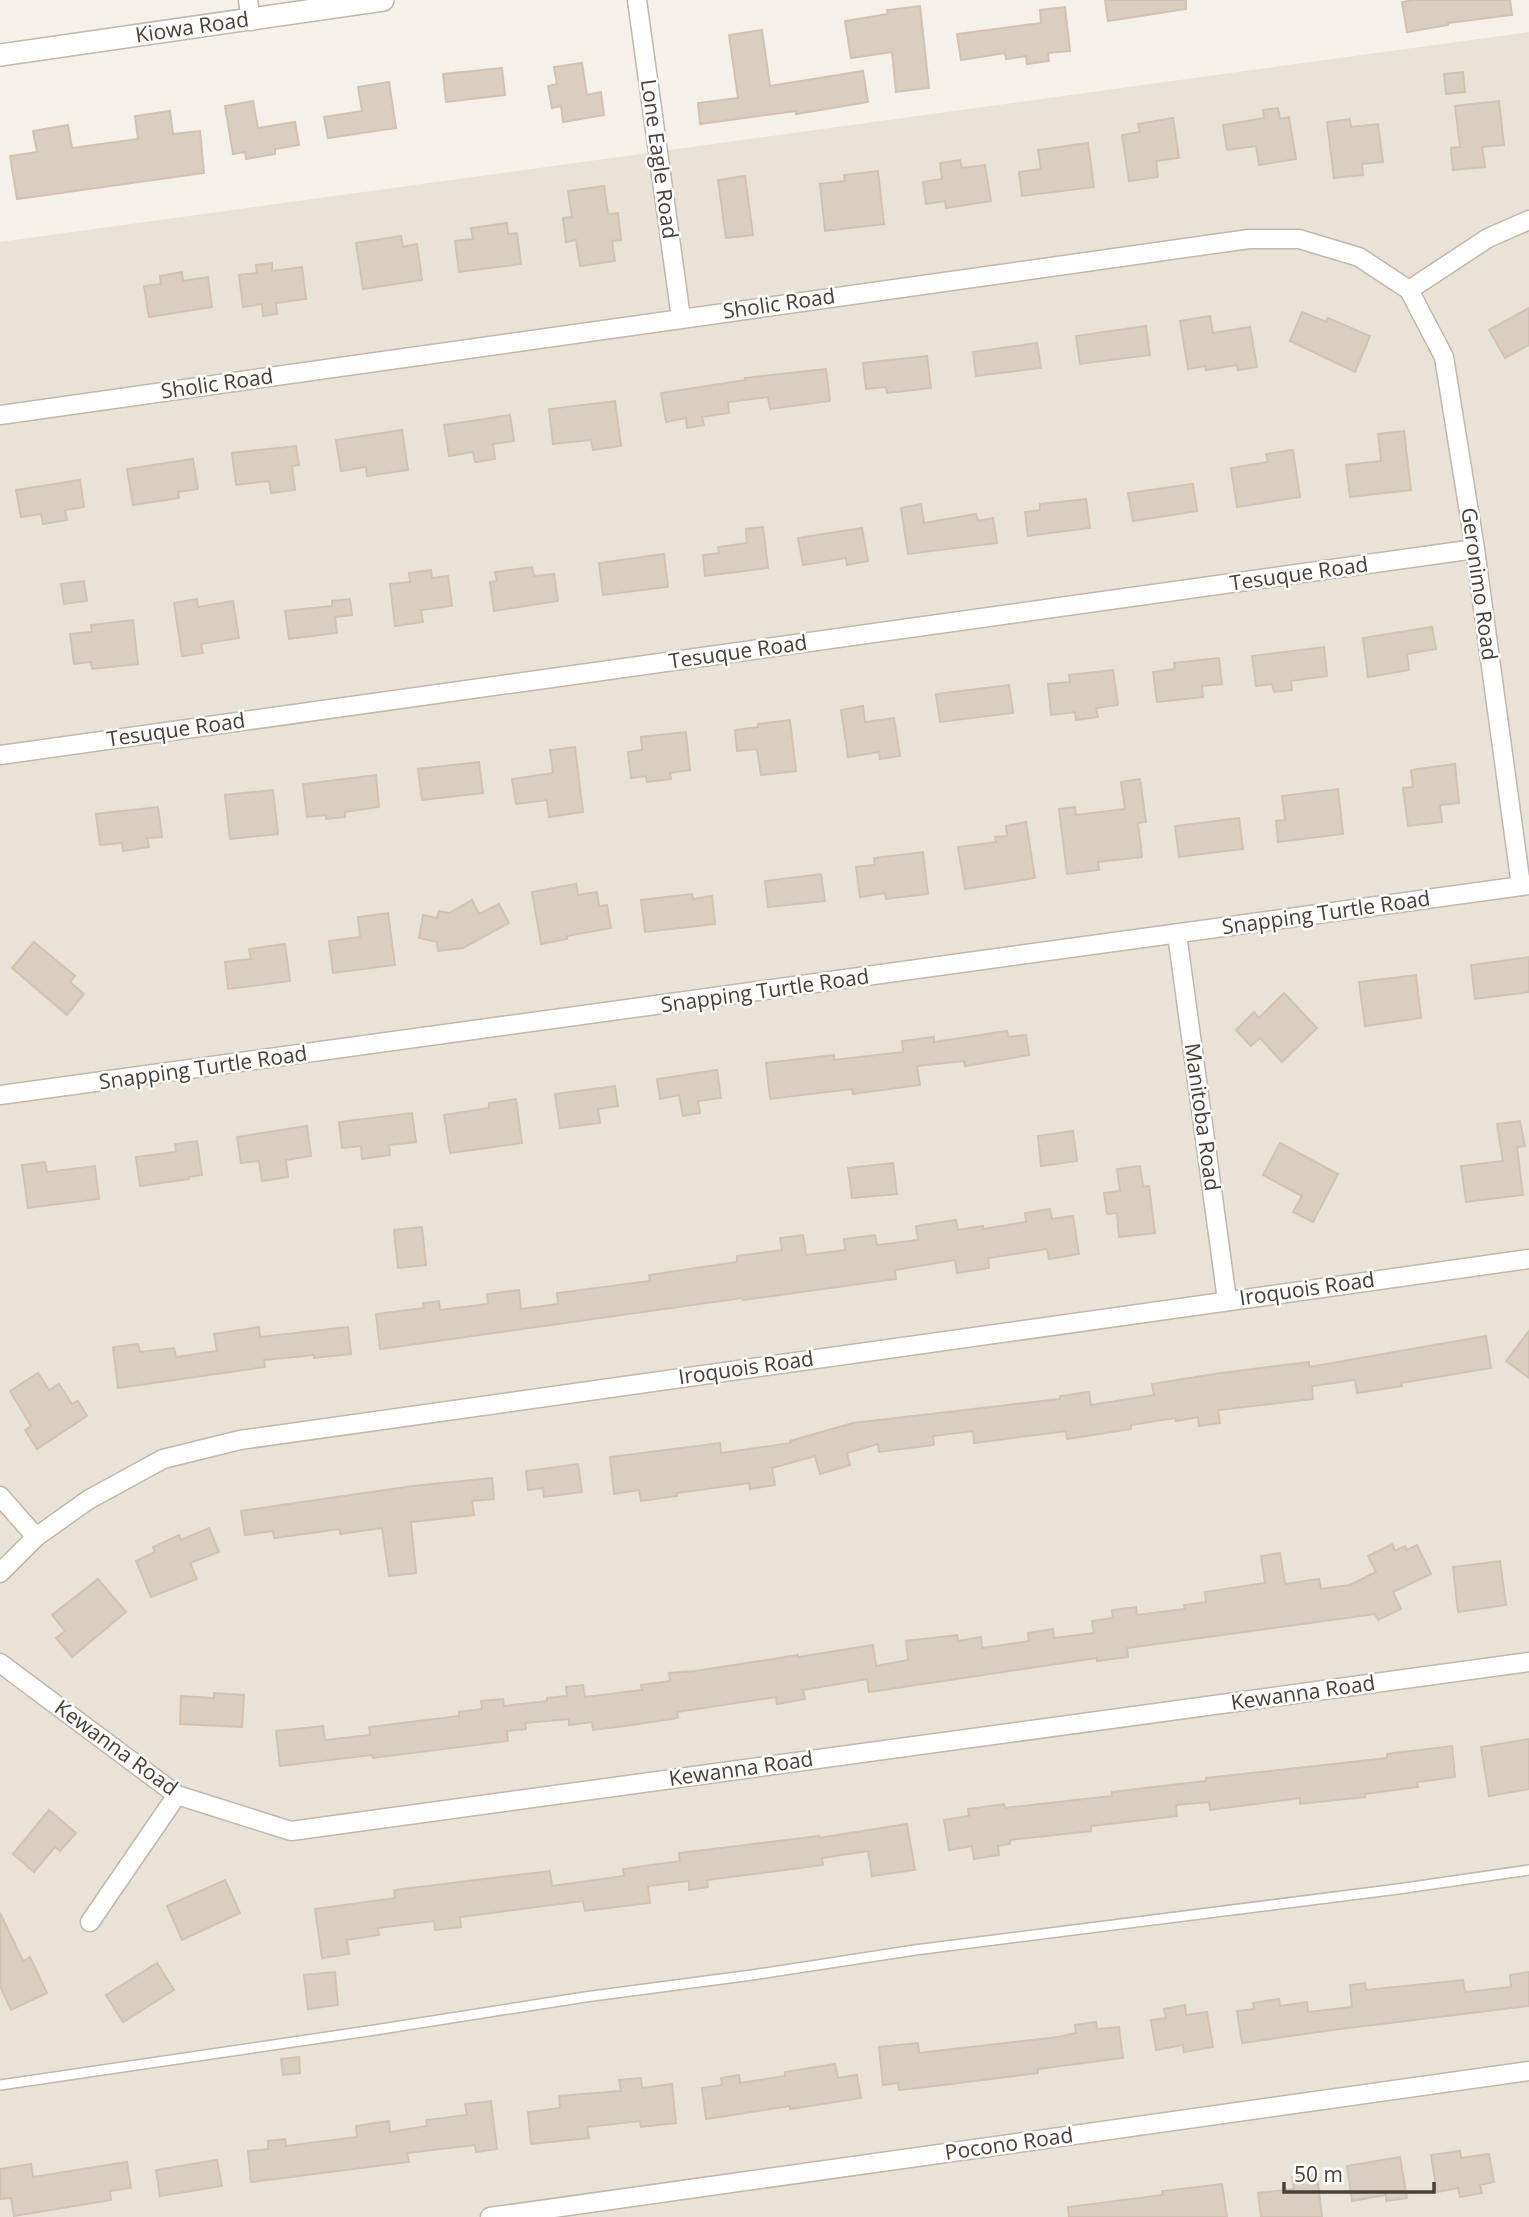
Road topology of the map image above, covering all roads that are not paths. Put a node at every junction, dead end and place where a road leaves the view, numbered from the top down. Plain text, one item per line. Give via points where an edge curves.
1 (383, 0) edge
2 (637, 0) edge
3 (249, 10) edge
4 (0, 55) edge
5 (1529, 220) edge
6 (1409, 290) junction
7 (681, 318) junction
8 (0, 415) edge
9 (1475, 549) junction
10 (0, 755) edge
11 (1525, 886) edge
12 (1177, 934) junction
13 (0, 1096) edge
14 (1529, 1259) edge
15 (1227, 1300) junction
16 (0, 1496) edge
17 (36, 1537) junction
18 (0, 1573) edge
19 (1529, 1662) edge
20 (0, 1663) edge
21 (177, 1795) junction
22 (1529, 1870) edge
23 (90, 1922) dead end
24 (1529, 2071) edge
25 (0, 2085) edge
26 (490, 2217) edge

1 - 3 street, Kiowa Road
2 - 7 street, Lone Eagle Road
3 - 4 street, Kiowa Road
5 - 6 street via 1488,238
6 - 7 street, Sholic Road via 1359,257 1299,239 1249,239
6 - 9 street, Geronimo Road via 1444,357
7 - 8 street, Sholic Road
9 - 10 street, Tesuque Road
9 - 11 street, Geronimo Road
11 - 12 street, Snapping Turtle Road
12 - 13 street, Snapping Turtle Road
12 - 15 street, Manitoba Road
14 - 15 street, Iroquois Road
15 - 17 street, Iroquois Road via 240,1440 163,1459 88,1500
16 - 17 street
17 - 18 street, Iroquois Road
19 - 21 street, Kewanna Road via 291,1831
20 - 21 street, Kewanna Road
21 - 23 street
22 - 25 lane via 915,1950
24 - 26 street, Pocono Road

